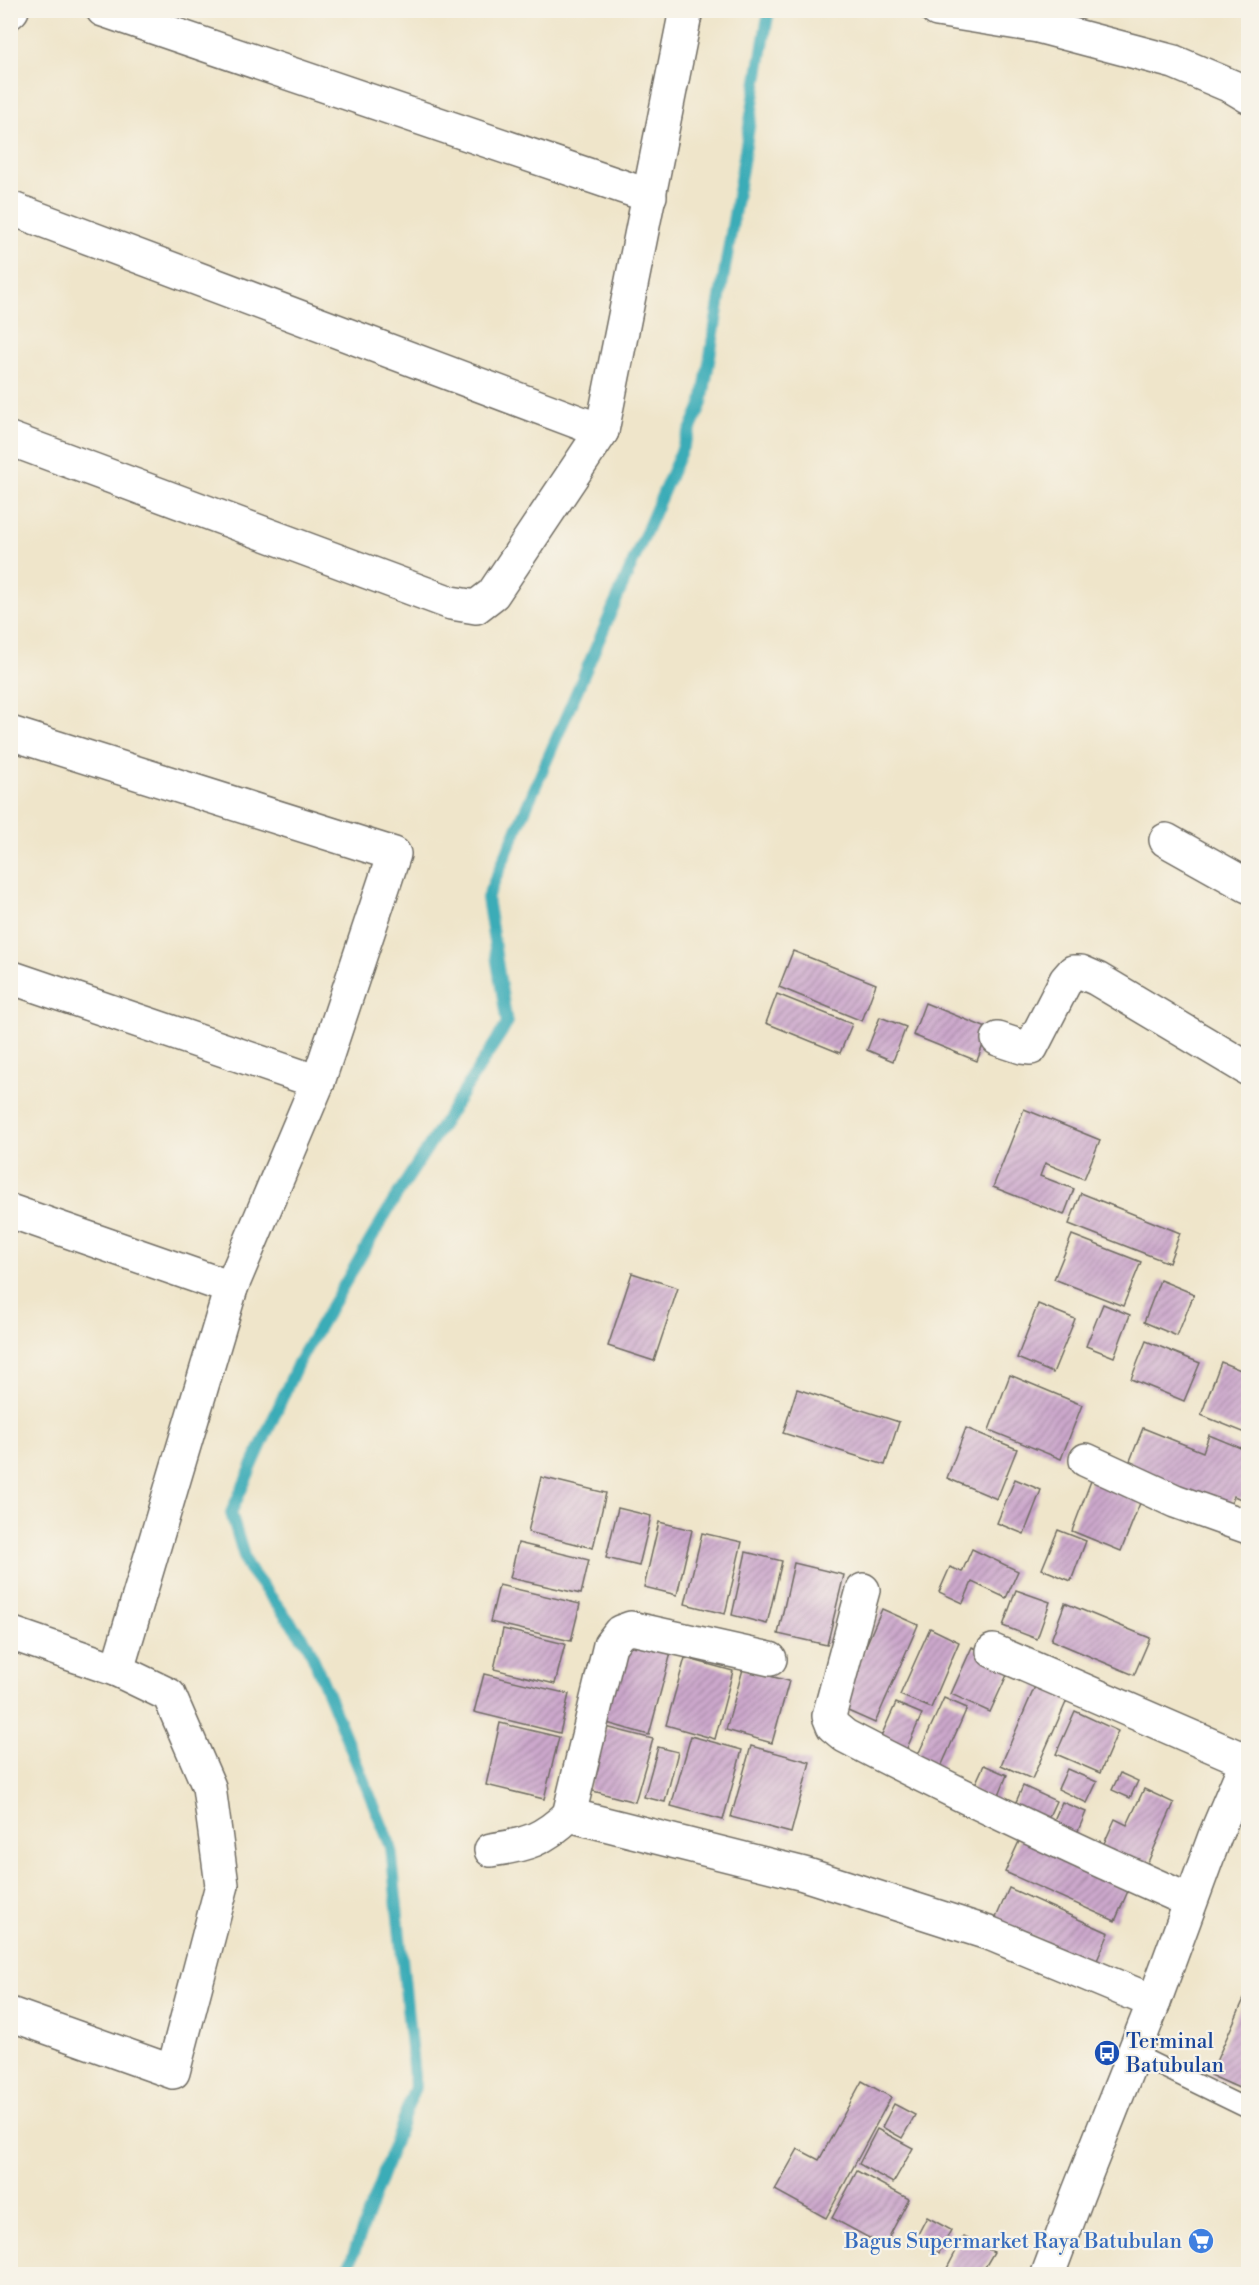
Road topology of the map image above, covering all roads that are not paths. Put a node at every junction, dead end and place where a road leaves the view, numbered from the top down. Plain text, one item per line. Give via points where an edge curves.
1 (103, 10) edge
2 (686, 10) edge
3 (937, 10) edge
4 (1248, 96) edge
5 (650, 196) junction
6 (10, 208) edge
7 (602, 431) junction
8 (10, 439) edge
9 (10, 733) edge
10 (1166, 840) dead end
11 (1248, 886) edge
12 (10, 977) edge
13 (998, 1039) dead end
14 (1248, 1069) edge
15 (318, 1082) junction
16 (10, 1211) edge
17 (231, 1288) junction
18 (1086, 1460) dead end
19 (1248, 1527) edge
20 (863, 1590) dead end
21 (10, 1633) edge
22 (993, 1651) dead end
23 (770, 1659) dead end
24 (117, 1670) junction
25 (1248, 1759) edge
26 (569, 1815) junction
27 (491, 1850) dead end
28 (1190, 1901) junction
29 (1154, 2002) junction
30 (10, 2014) edge
31 (1133, 2053) junction
32 (1248, 2109) edge
33 (1048, 2274) edge

1 - 5 main road
2 - 5 main road
3 - 4 main road via 1038,26 1174,62
5 - 7 main road
6 - 7 main road
7 - 8 main road via 493,594 476,607 451,603
9 - 15 main road via 394,854
10 - 11 main road
12 - 15 main road
13 - 14 main road via 1031,1048 1066,980 1073,972 1081,972
15 - 17 main road
16 - 17 main road
17 - 24 main road
18 - 19 main road via 1174,1501
20 - 28 main road via 829,1716 833,1726 845,1736 958,1794
21 - 24 main road
22 - 25 main road
23 - 26 main road via 632,1628 620,1632 610,1645
24 - 30 main road via 169,1695 208,1787 219,1863 222,1885 173,2072
25 - 28 main road
26 - 27 main road via 540,1839
26 - 29 main road via 815,1877 991,1934
28 - 29 main road
29 - 31 main road
31 - 32 lane
31 - 33 main road

